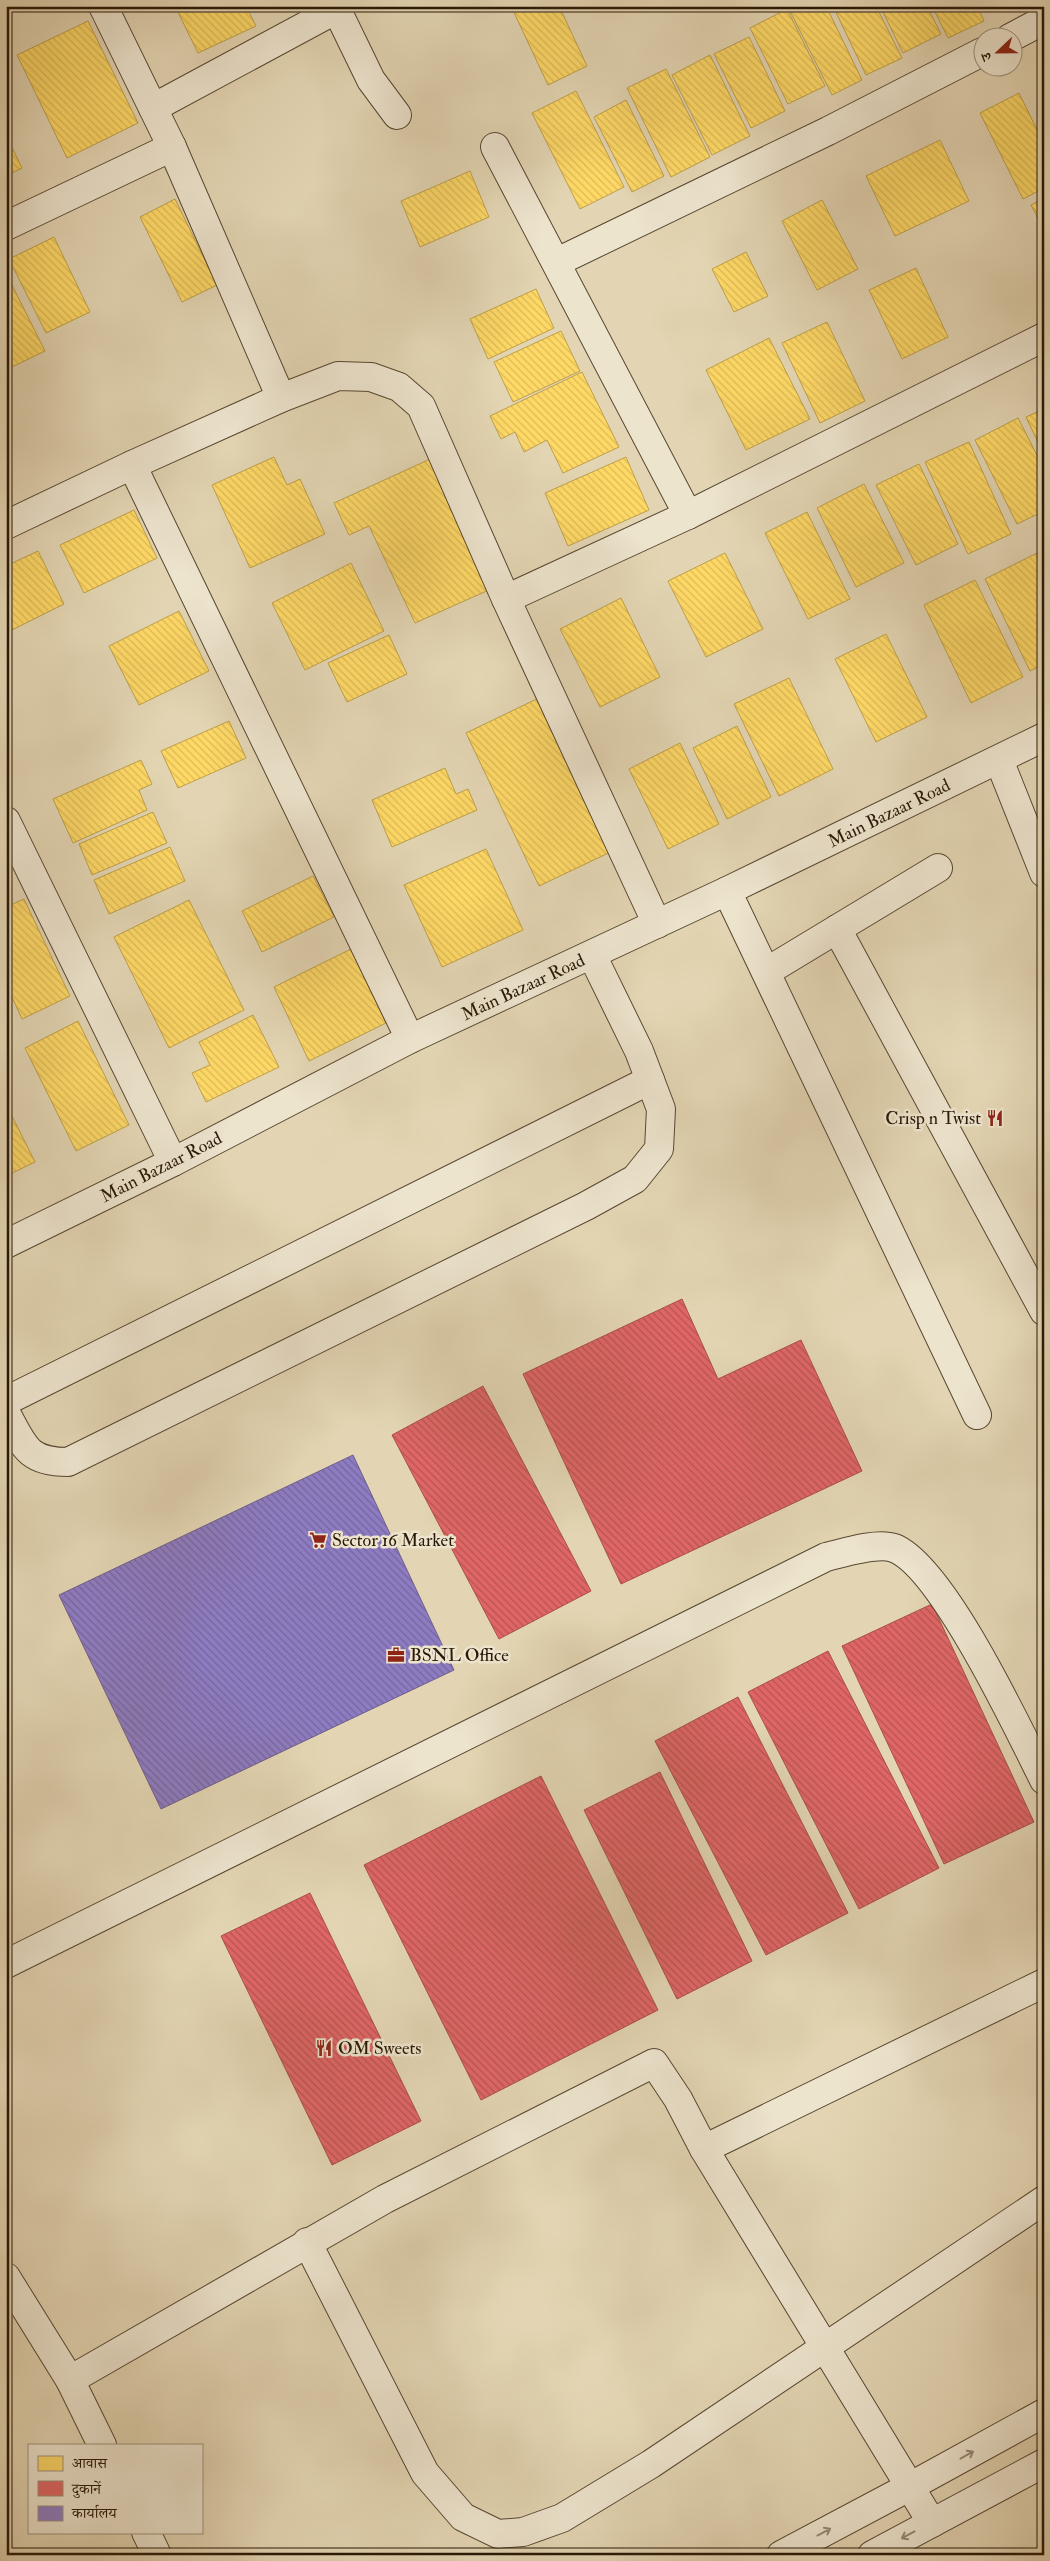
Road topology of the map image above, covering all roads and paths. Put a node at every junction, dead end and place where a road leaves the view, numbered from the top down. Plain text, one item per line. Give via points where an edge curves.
1 (103, 6) edge
2 (336, 8) edge
3 (1044, 20) edge
4 (1022, 32) edge
5 (972, 57) edge
6 (153, 108) junction
7 (396, 115) dead end
8 (172, 147) junction
9 (495, 147) dead end
10 (6, 226) edge
11 (557, 262) junction
12 (1044, 337) edge
13 (281, 398) junction
14 (132, 465) junction
15 (688, 515) junction
16 (6, 525) edge
17 (506, 600) junction
18 (1044, 737) edge
19 (999, 760) junction
20 (9, 833) edge
21 (938, 868) dead end
22 (1044, 873) edge
23 (727, 891) junction
24 (657, 924) junction
25 (837, 929) junction
26 (592, 955) junction
27 (766, 972) junction
28 (410, 1039) junction
29 (650, 1080) junction
30 (174, 1162) junction
31 (6, 1244) edge
32 (1044, 1311) edge
33 (6, 1401) edge
34 (6, 1413) edge
35 (977, 1415) dead end
36 (1044, 1780) edge
37 (6, 1964) edge
38 (1044, 1983) edge
39 (704, 2149) junction
40 (1044, 2200) edge
41 (307, 2242) junction
42 (6, 2277) edge
43 (824, 2346) junction
44 (70, 2380) junction
45 (1044, 2413) edge
46 (102, 2444) edge
47 (1044, 2463) edge
48 (911, 2486) junction
49 (932, 2523) junction
50 (147, 2534) edge
51 (157, 2555) edge
52 (781, 2555) edge
53 (872, 2555) edge

1 - 6 street
2 - 6 street
2 - 7 street via 371,80
3 - 4 street
5 - 11 street
6 - 8 street
8 - 10 street
8 - 13 street
9 - 11 street
11 - 15 street
12 - 15 street
13 - 14 street
13 - 17 street via 338,376 370,377 399,387 421,406
14 - 16 street
14 - 28 street
15 - 17 street
17 - 24 street
18 - 19 street, Main Bazaar Road
19 - 22 street
19 - 23 street, Main Bazaar Road
20 - 30 street
21 - 25 street
23 - 24 street, Main Bazaar Road
23 - 27 street
24 - 26 street, Main Bazaar Road
25 - 27 street
25 - 32 street
26 - 28 street, Main Bazaar Road
26 - 29 street
27 - 35 street
28 - 30 street, Main Bazaar Road
29 - 33 street
29 - 34 street via 661,1109 659,1149 636,1179 586,1206 68,1462 47,1462 26,1450
30 - 31 street, Main Bazaar Road
36 - 37 street via 956,1617 917,1564 893,1547 871,1547 826,1557
38 - 39 street
39 - 41 street via 678,2099 654,2063
39 - 43 street
40 - 43 street
41 - 43 street via 425,2473 463,2517 498,2534 523,2532 562,2518 651,2464
41 - 44 street
42 - 44 street
43 - 48 street
44 - 46 street
48 -> 45 street
47 - 49 street
48 - 49 street
52 -> 48 street
49 -> 53 street
50 - 51 street

